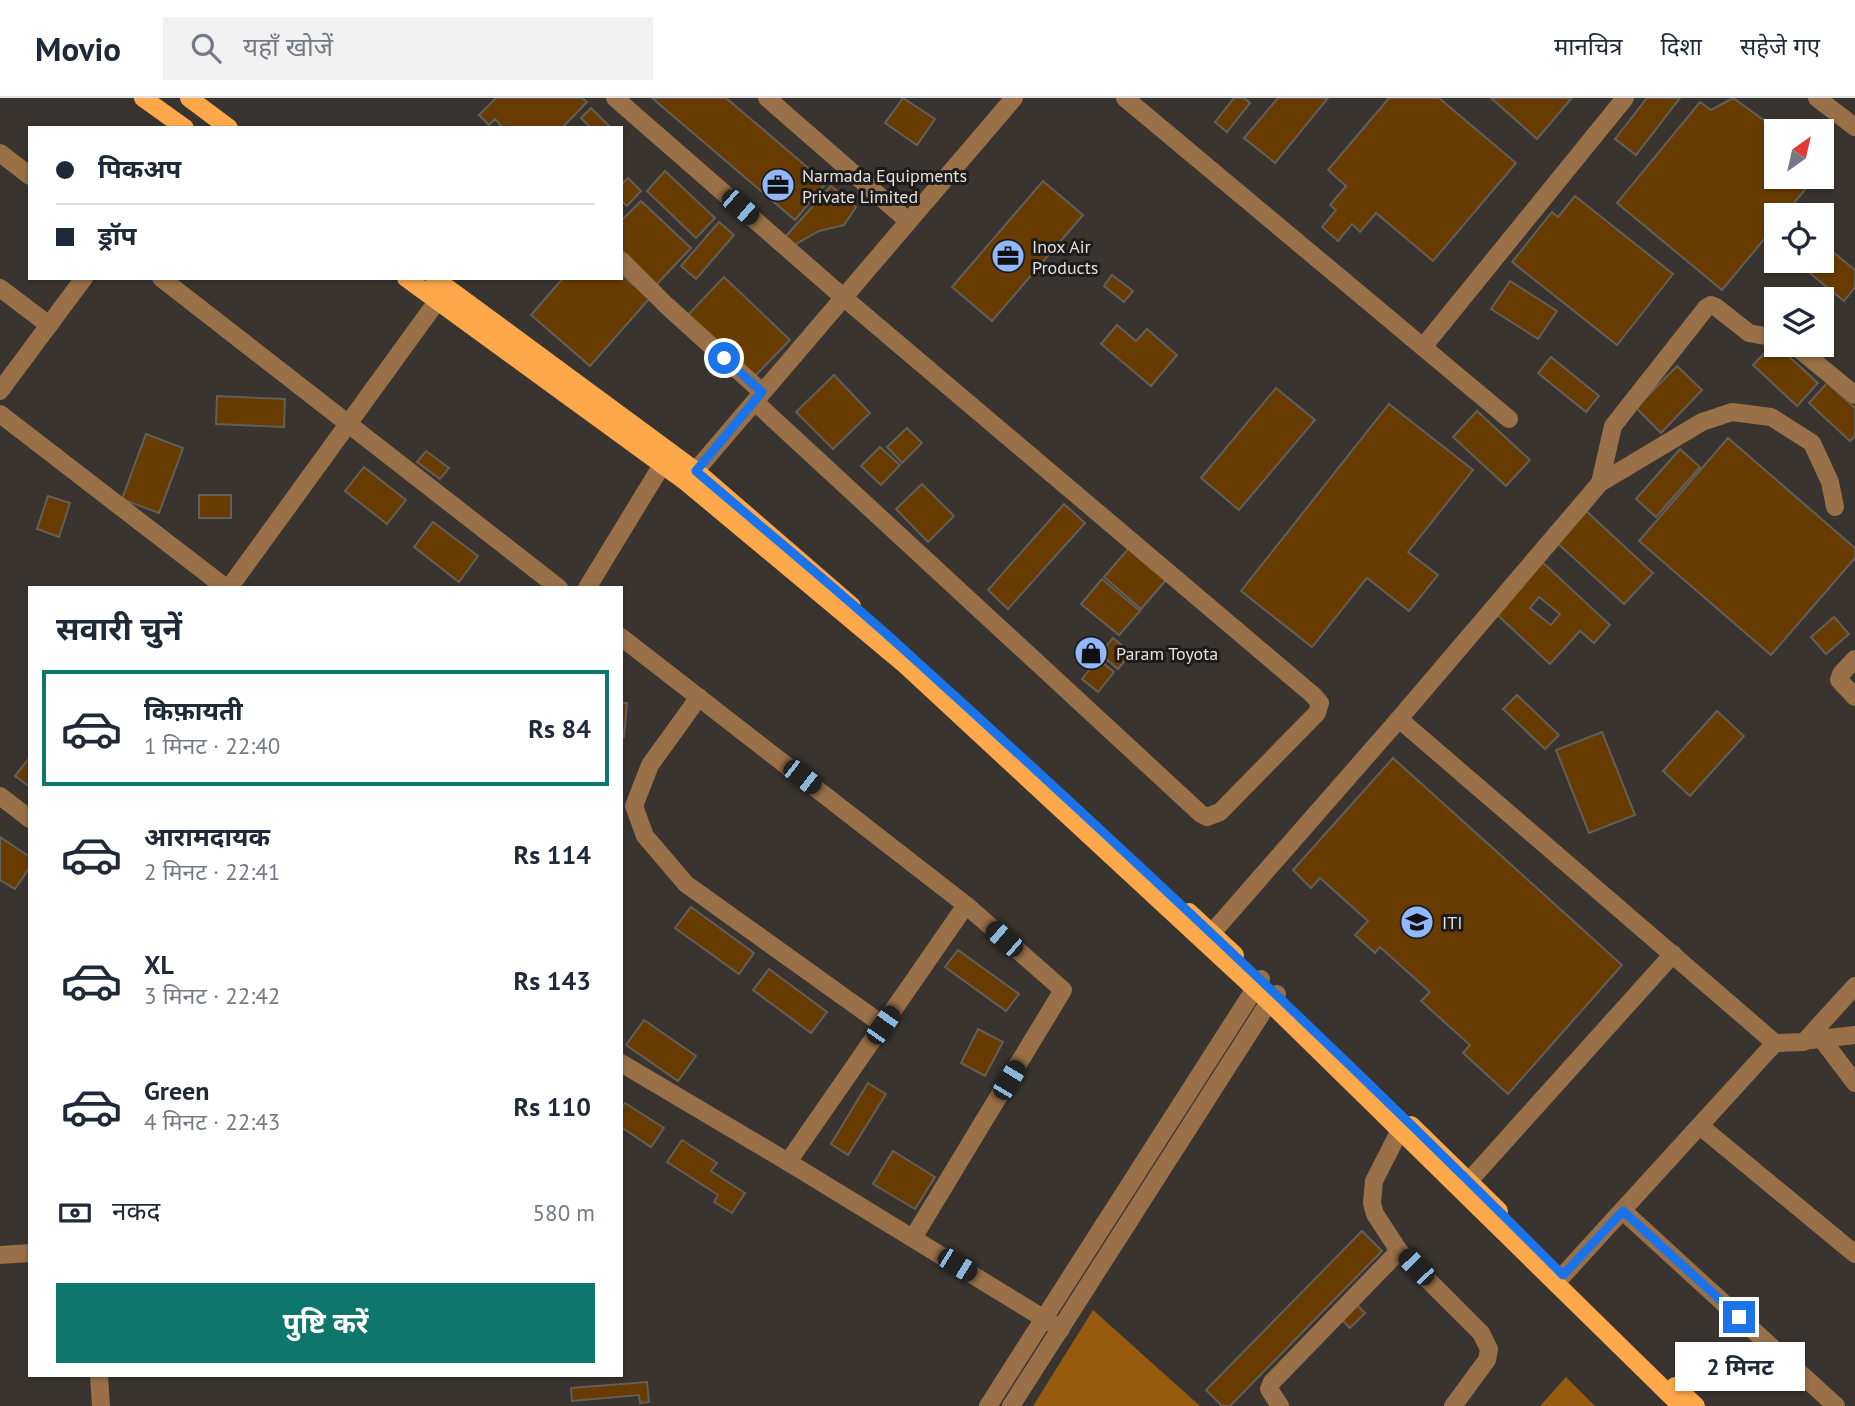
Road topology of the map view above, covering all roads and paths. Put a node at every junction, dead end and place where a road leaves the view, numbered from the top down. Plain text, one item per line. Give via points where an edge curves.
1 (143, 98) edge
2 (189, 98) edge
3 (615, 98) edge
4 (767, 98) edge
5 (1014, 98) edge
6 (1125, 98) edge
7 (1625, 98) edge
8 (1817, 98) edge
9 (182, 126) edge
10 (226, 126) edge
11 (1855, 127) edge
12 (0, 153) edge
13 (28, 174) edge
14 (908, 221) junction
15 (623, 262) edge
16 (83, 280) edge
17 (164, 280) edge
18 (409, 280) edge
19 (437, 280) edge
20 (0, 288) edge
21 (844, 297) junction
22 (438, 300) junction
23 (49, 325) junction
24 (1764, 336) edge
25 (1423, 347) junction
26 (1808, 357) edge
27 (0, 391) edge
28 (1855, 396) edge
29 (758, 397) junction
30 (0, 414) edge
31 (1509, 419) dead end
32 (348, 424) junction
33 (663, 465) junction
34 (691, 477) junction
35 (1600, 483) junction
36 (1835, 507) dead end
37 (225, 586) edge
38 (229, 586) edge
39 (556, 586) edge
40 (588, 586) edge
41 (623, 638) edge
42 (1855, 659) edge
43 (699, 697) junction
44 (1855, 697) edge
45 (1399, 719) junction
46 (0, 796) edge
47 (28, 817) edge
48 (966, 905) junction
49 (1208, 937) junction
50 (1672, 954) junction
51 (1258, 984) junction
52 (1855, 986) edge
53 (1273, 998) junction
54 (883, 1025) junction
55 (1855, 1035) edge
56 (1813, 1040) junction
57 (1775, 1043) junction
58 (623, 1064) edge
59 (1855, 1083) edge
60 (1700, 1126) junction
61 (1400, 1130) junction
62 (788, 1162) junction
63 (1469, 1181) junction
64 (1623, 1211) junction
65 (913, 1238) junction
66 (1399, 1251) junction
67 (28, 1253) edge
68 (1855, 1254) edge
69 (0, 1255) edge
70 (1559, 1279) junction
71 (1045, 1319) junction
72 (1060, 1329) junction
73 (99, 1377) edge
74 (101, 1406) edge
75 (988, 1406) edge
76 (1011, 1406) edge
77 (1280, 1406) edge
78 (1453, 1406) edge
79 (1681, 1406) edge
80 (1696, 1406) edge
81 (1836, 1406) edge

1 - 9 main road
2 - 10 main road
3 - 21 street
4 - 14 street
5 - 14 street
6 - 25 street
7 - 25 street
8 - 11 street
12 - 13 street
14 - 21 street
15 - 29 street
16 - 23 street
17 - 32 street
18 - 22 main road
19 - 34 main road
20 - 23 street
21 - 29 street
21 - 29 street via 1313,695 1320,703 1317,713 1220,812 1208,817 1201,814
22 - 32 street
22 - 33 main road
23 - 27 street
24 - 35 street via 1749,333 1716,307 1706,308 1613,426
25 - 31 street
26 - 28 street
29 - 34 street
30 - 37 street
32 - 38 street
32 - 39 street
33 - 34 main road
33 - 40 street
34 - 49 main road
35 - 36 street via 1702,422 1732,412 1771,417 1812,443 1830,482
35 - 45 street
41 - 43 street
42 - 44 street via 1839,680
43 - 48 street
43 - 54 street via 650,765 634,806 645,836 686,884
45 - 49 street
45 - 50 street
46 - 47 street
48 - 54 street
48 - 65 street via 1063,990
49 - 51 main road
50 - 57 street
50 - 63 street
51 - 53 main road
51 - 71 street
52 - 56 street
53 - 61 main road
53 - 63 main road
53 - 72 street
54 - 62 street
55 - 56 street
56 - 57 street
56 - 59 street
57 - 60 street
58 - 62 street
60 - 64 street
60 - 68 street
61 - 66 street via 1374,1181 1372,1203
61 - 70 main road
62 - 65 street
63 - 70 main road
64 - 70 street
64 - 81 street
65 - 71 street
66 - 77 street via 1272,1382 1270,1393
66 - 78 street via 1480,1333 1489,1349 1487,1360
67 - 69 street
70 - 79 main road
70 - 80 main road
71 - 72 street
71 - 75 street
72 - 76 street
73 - 74 street

